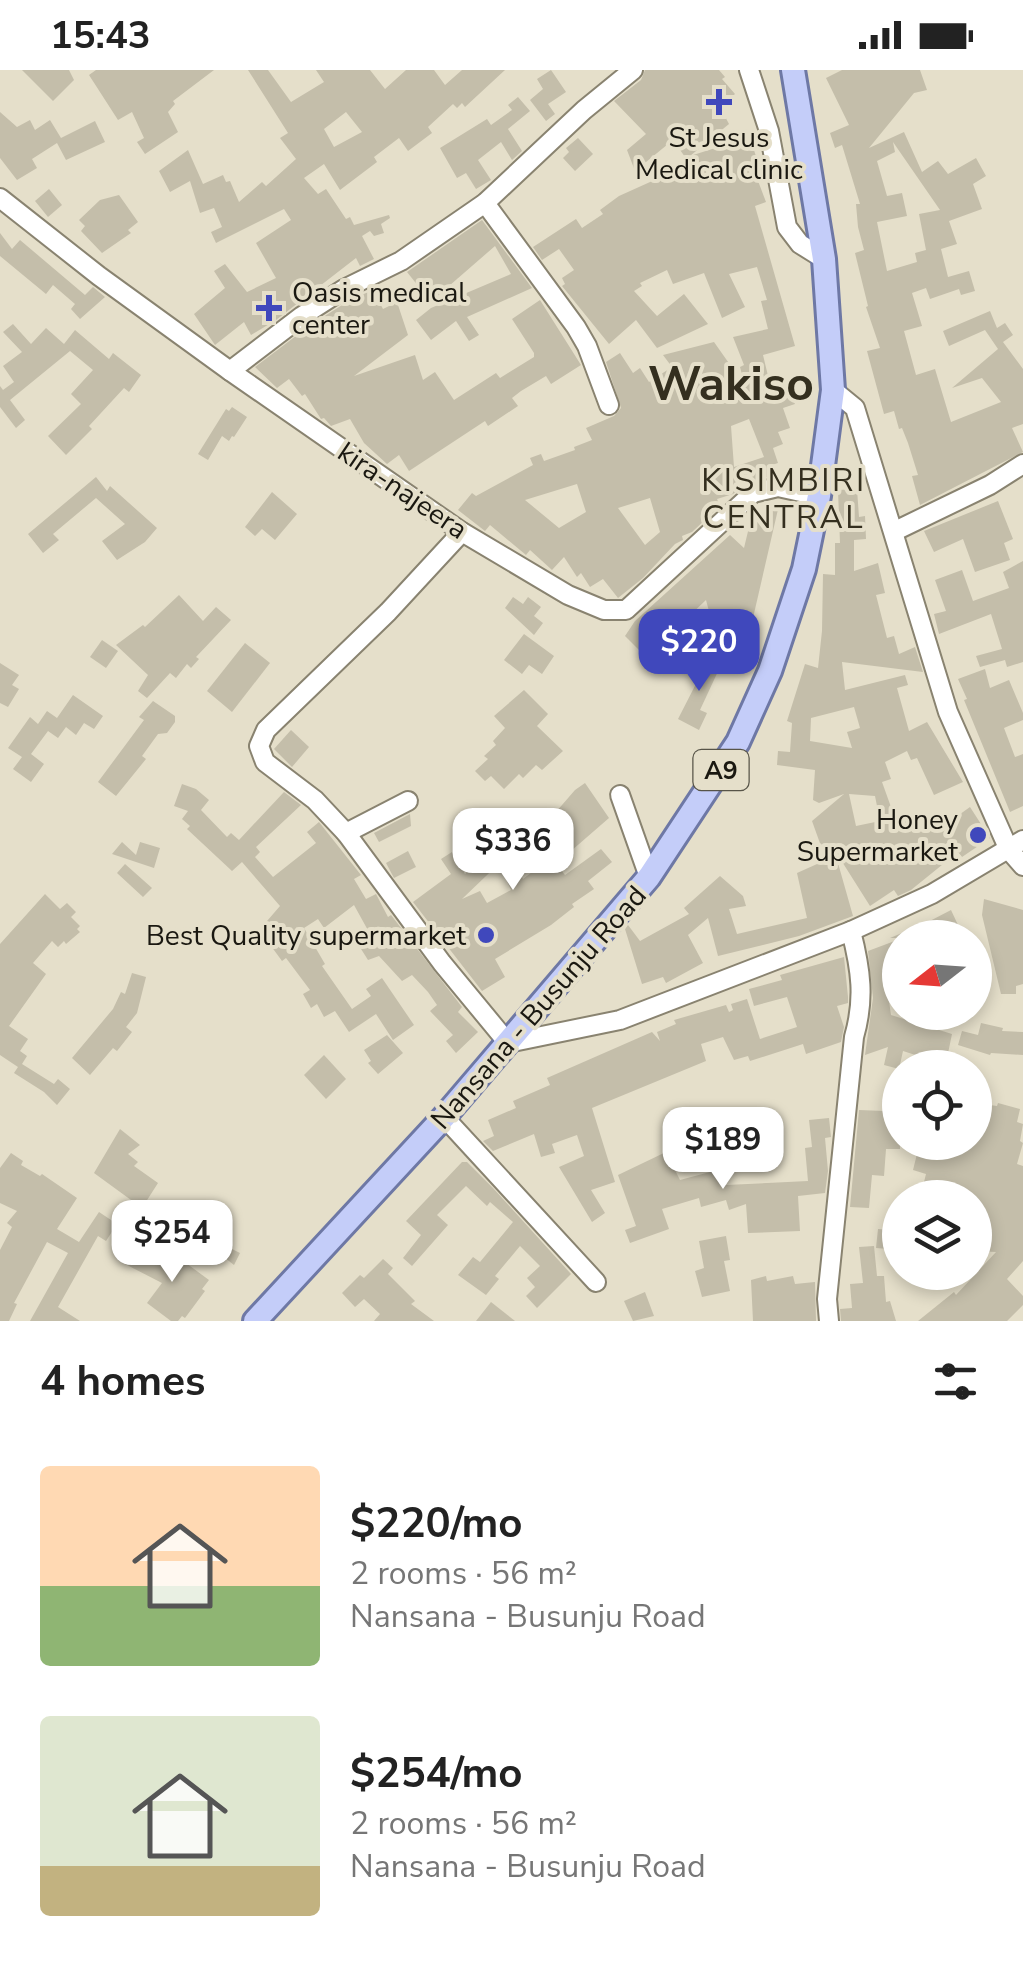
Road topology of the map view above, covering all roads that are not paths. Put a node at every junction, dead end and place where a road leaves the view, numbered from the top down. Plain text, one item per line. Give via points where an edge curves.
1 (633, 70) edge
2 (749, 70) edge
3 (793, 70) edge
4 (485, 202) junction
5 (2, 203) edge
6 (824, 259) junction
7 (230, 371) junction
8 (833, 390) junction
9 (609, 405) dead end
10 (1023, 464) edge
11 (818, 496) junction
12 (895, 531) junction
13 (462, 532) junction
14 (620, 795) dead end
15 (408, 801) dead end
16 (346, 833) junction
17 (1016, 845) edge
18 (1023, 866) edge
19 (649, 877) junction
20 (851, 932) junction
21 (508, 1043) junction
22 (444, 1117) junction
23 (596, 1282) dead end
24 (256, 1321) edge
25 (829, 1321) edge

1 - 4 street
2 - 6 street via 769,131 787,227
3 - 6 main road, Nansana - Busunju Road / A9
4 - 7 street via 401,261 316,307
4 - 9 street via 576,326
5 - 7 street, kira-najeera
6 - 8 main road, Nansana - Busunju Road / A9
7 - 13 street, kira-najeera
8 - 11 main road, Nansana - Busunju Road / A9
8 - 12 street via 855,408
10 - 12 street
11 - 13 street, kira-najeera via 778,487 753,493 626,610 604,610 568,596
11 - 19 main road, Nansana - Busunju Road / A9 via 804,569 770,670 738,742
12 - 17 street via 948,712
13 - 16 street via 266,730 259,746 265,762
14 - 19 street
15 - 16 street
16 - 21 street
17 - 18 street
17 - 20 street
19 - 21 main road, Nansana - Busunju Road / A9
20 - 21 street via 620,1020
20 - 25 street via 862,1001
21 - 22 main road, Nansana - Busunju Road / A9
22 - 23 street
22 - 24 main road, Nansana - Busunju Road / A9

